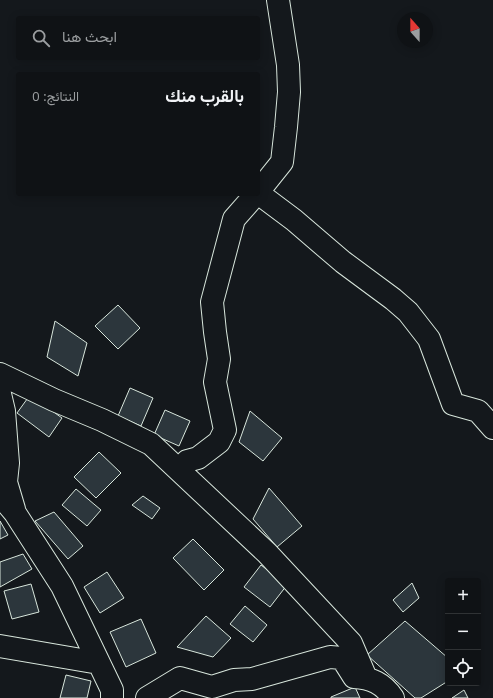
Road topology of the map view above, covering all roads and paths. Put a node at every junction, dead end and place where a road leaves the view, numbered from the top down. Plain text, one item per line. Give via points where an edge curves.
1 (278, 0) edge
2 (260, 189) edge
3 (260, 195) edge
4 (254, 196) edge
5 (0, 374) edge
6 (0, 394) edge
7 (493, 428) edge
8 (180, 472) junction
9 (0, 495) edge
10 (15, 513) junction
11 (0, 646) edge
12 (99, 663) junction
13 (366, 678) junction
14 (212, 693) edge
15 (112, 698) edge
16 (147, 698) edge
17 (393, 698) edge

1 - 2 street via 288,65 286,127 282,162
3 - 7 street via 408,312 429,339 453,404 478,411
4 - 8 street via 234,219 212,302 219,358 215,382 225,430 219,442 198,458 188,461
5 - 8 street via 151,444
6 - 10 street via 4,411 8,463 6,482
8 - 13 street via 267,553 351,643
9 - 10 street
10 - 12 street via 62,586
11 - 12 street
12 - 15 street via 112,690
13 - 14 street via 354,677 342,658 330,657 252,679 234,680
13 - 17 street via 380,683
14 - 16 street via 180,678

